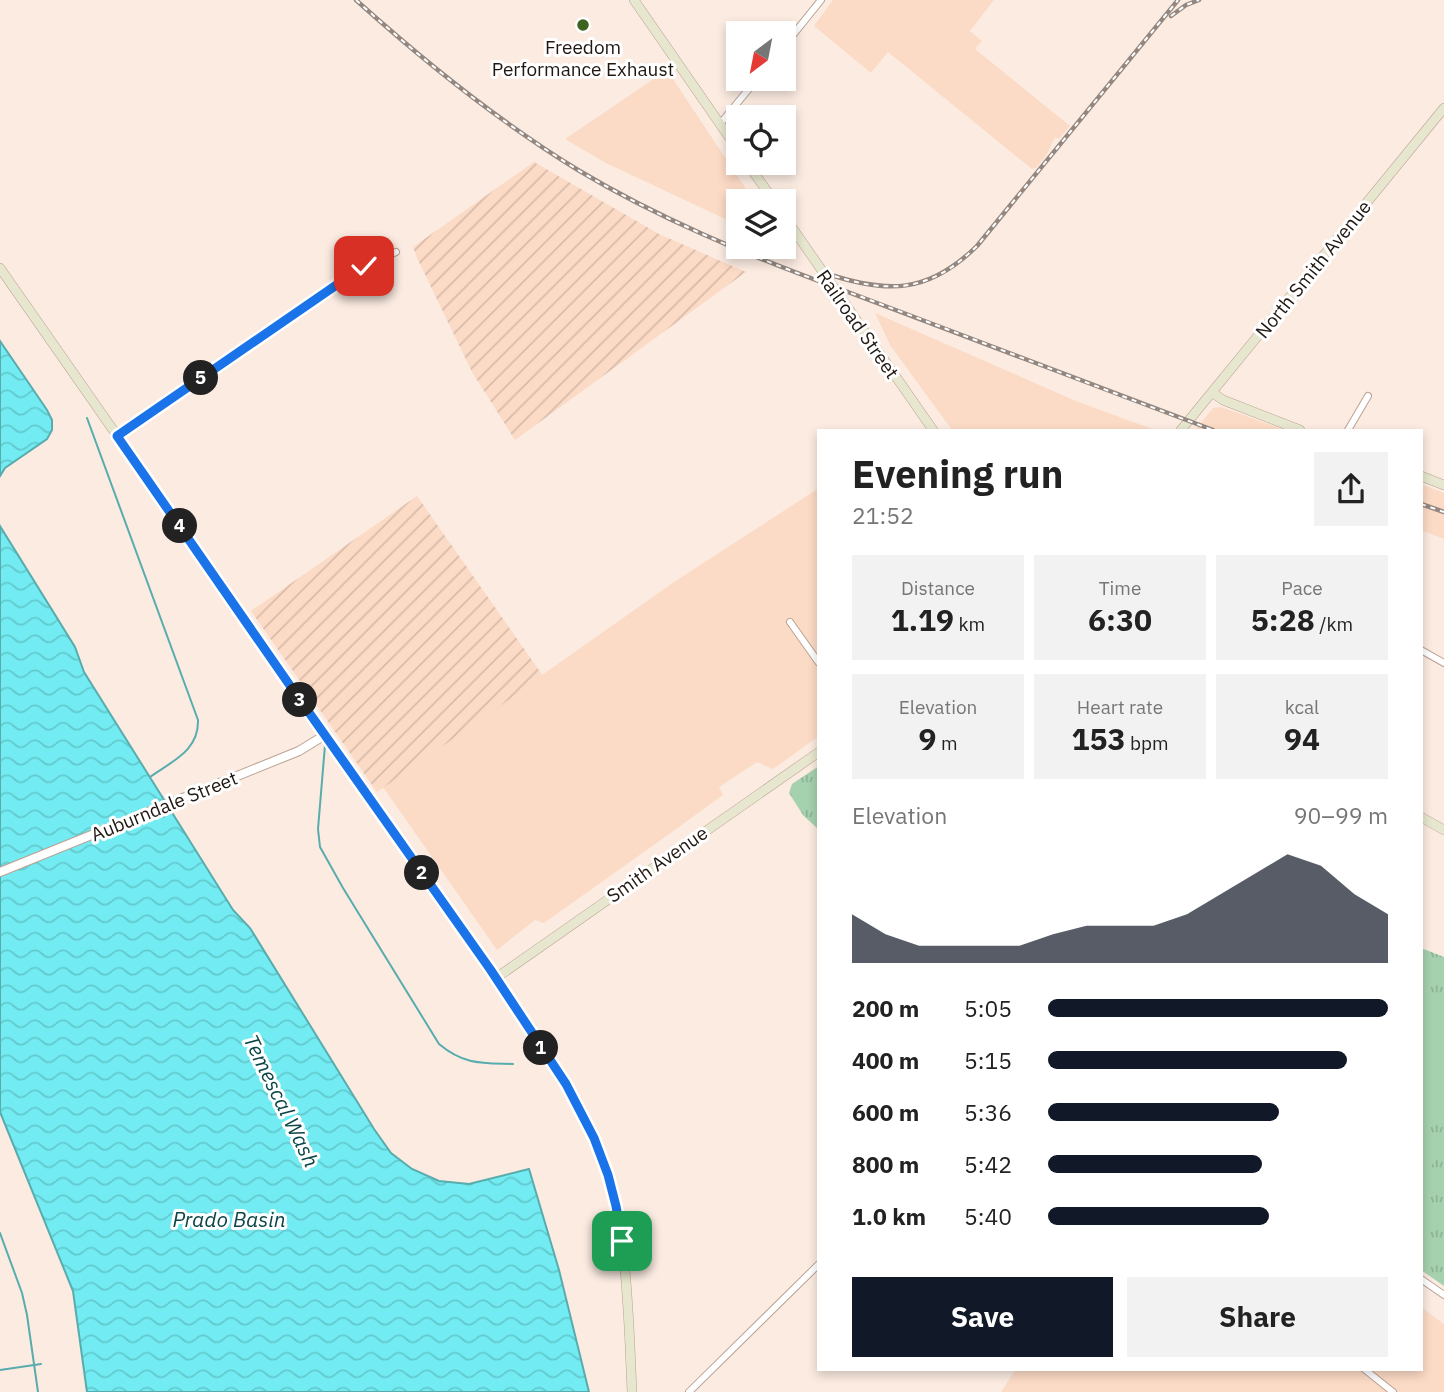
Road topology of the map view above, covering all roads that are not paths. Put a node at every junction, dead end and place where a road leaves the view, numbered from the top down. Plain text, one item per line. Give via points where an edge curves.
1 (634, 0) edge
2 (821, 0) edge
3 (796, 31) edge
4 (747, 91) edge
5 (1444, 108) edge
6 (720, 124) junction
7 (726, 133) edge
8 (796, 233) edge
9 (396, 253) dead end
10 (0, 268) edge
11 (1213, 393) junction
12 (1368, 396) dead end
13 (932, 429) edge
14 (1182, 429) edge
15 (1297, 429) edge
16 (1349, 429) edge
17 (117, 436) junction
18 (1423, 477) edge
19 (1444, 485) edge
20 (790, 622) dead end
21 (1423, 651) edge
22 (817, 660) edge
23 (1444, 663) edge
24 (325, 735) junction
25 (817, 753) edge
26 (1423, 818) edge
27 (1444, 830) edge
28 (0, 872) edge
29 (496, 978) junction
30 (817, 1266) edge
31 (1423, 1280) edge
32 (1444, 1295) edge
33 (1367, 1371) edge
34 (632, 1392) edge
35 (689, 1392) edge
36 (1394, 1392) edge

1 - 6 main road
2 - 3 street
4 - 6 street
5 - 11 main road, North Smith Avenue
6 - 7 main road
8 - 13 main road, Railroad Street
9 - 17 street via 364,266
10 - 17 main road
11 - 14 main road, North Smith Avenue
11 - 15 main road
12 - 16 street
17 - 24 main road
18 - 19 main road
20 - 22 street
21 - 23 street
24 - 28 street, Auburndale Street via 299,751
24 - 29 main road
25 - 29 main road, Smith Avenue
26 - 27 main road
29 - 34 main road via 573,1096 608,1175 622,1241
30 - 35 street
31 - 32 street
33 - 36 street

